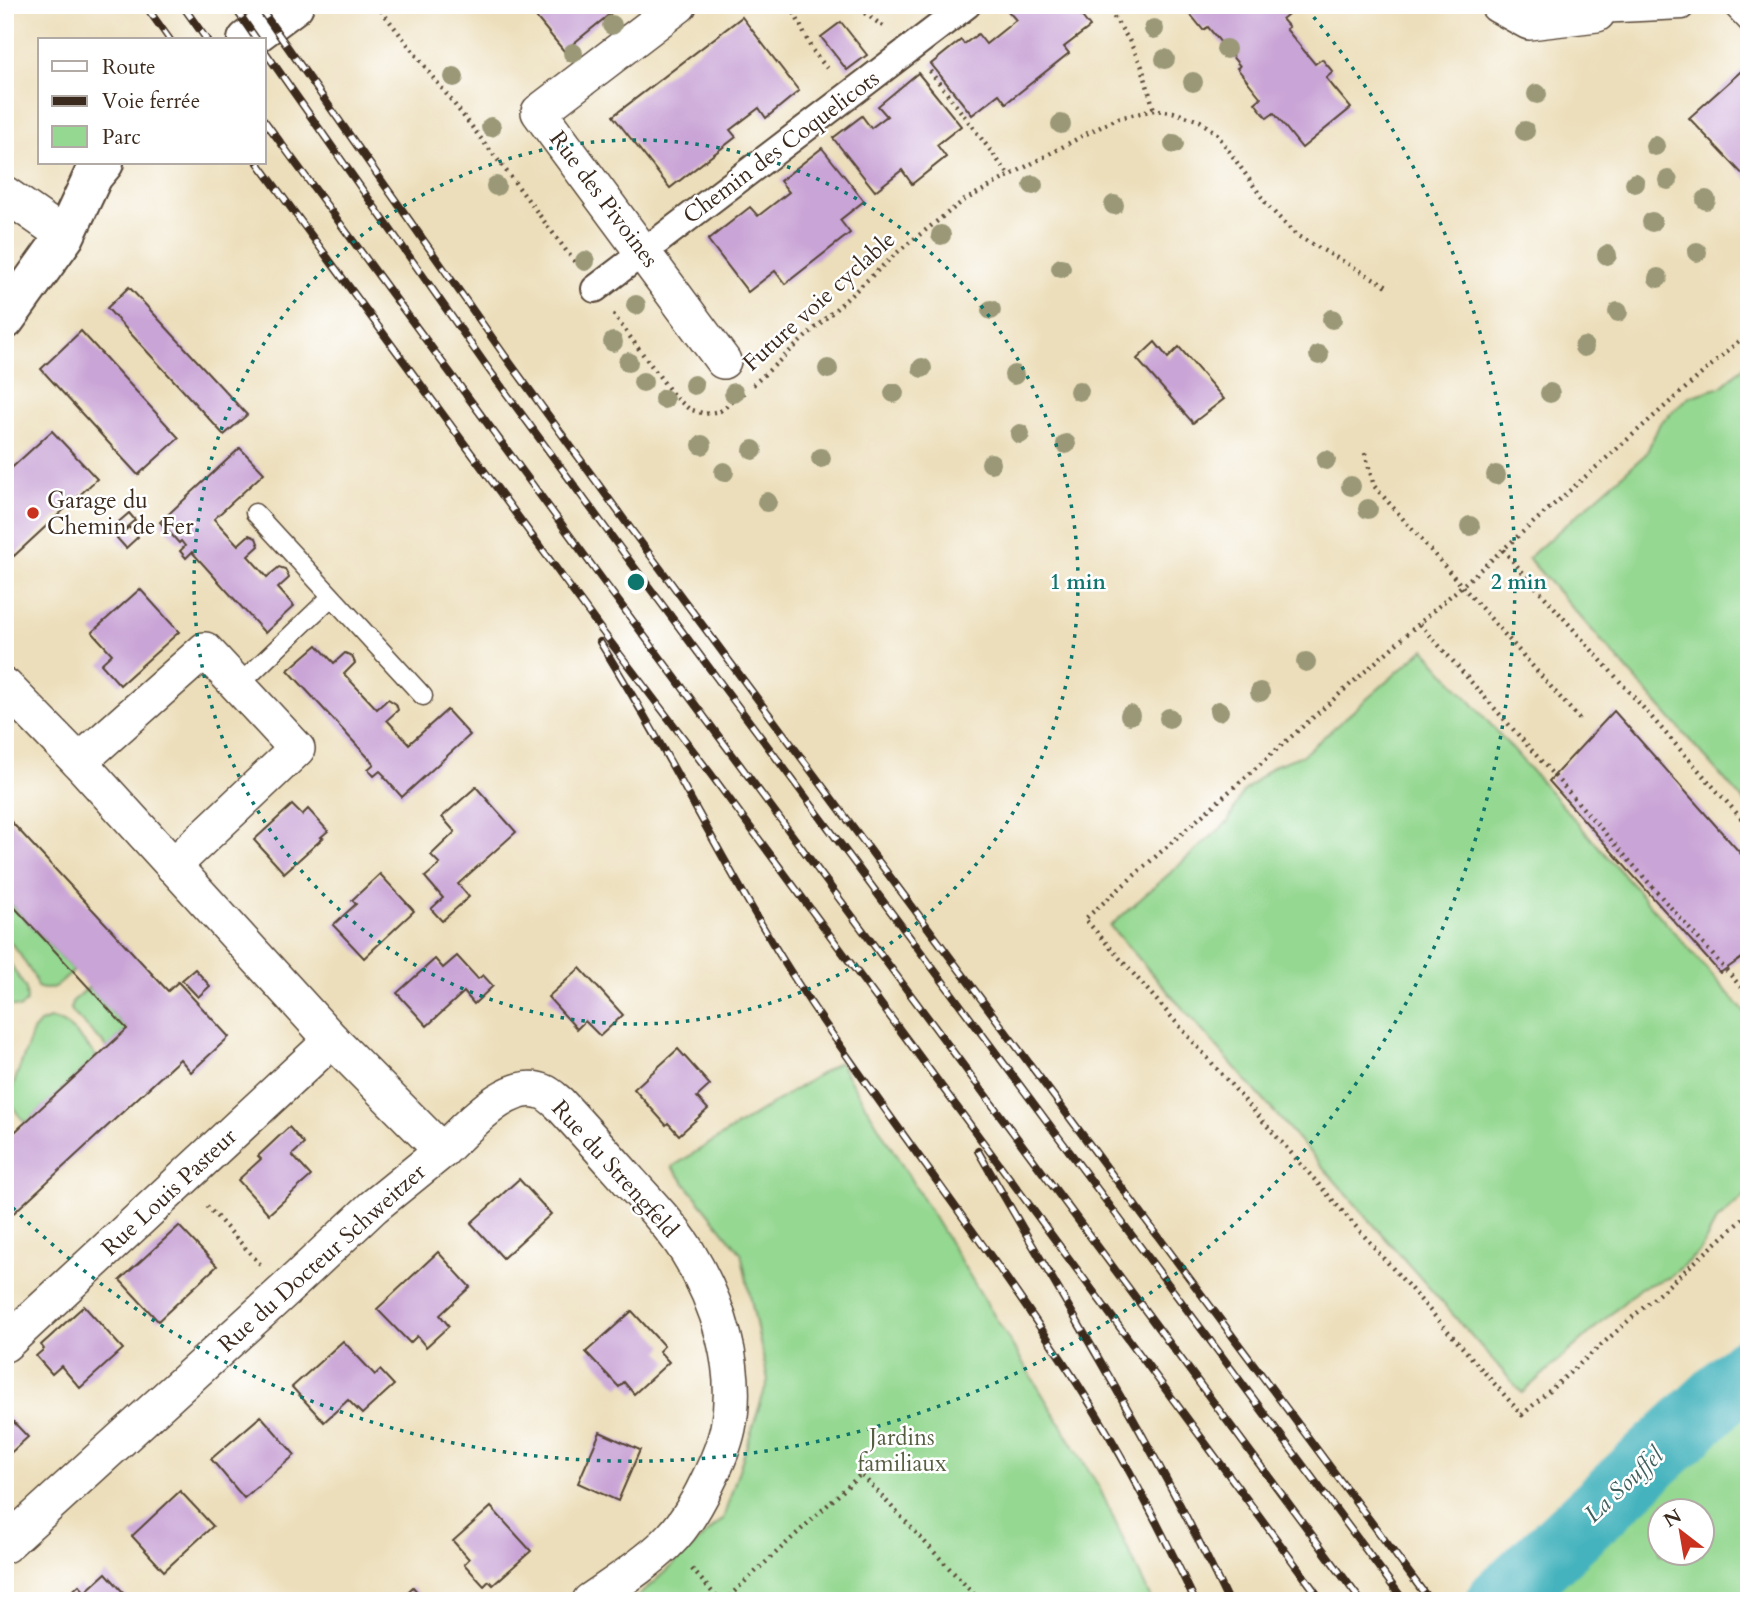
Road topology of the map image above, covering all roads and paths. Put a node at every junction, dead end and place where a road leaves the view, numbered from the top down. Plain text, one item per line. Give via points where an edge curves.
1 (294, 5) edge
2 (377, 5) edge
3 (678, 5) edge
4 (783, 5) edge
5 (804, 5) edge
6 (967, 5) edge
7 (1106, 5) edge
8 (1498, 5) edge
9 (1688, 5) edge
10 (1731, 5) edge
11 (1598, 10) edge
12 (794, 12) junction
13 (1749, 24) edge
14 (250, 38) edge
15 (912, 47) junction
16 (849, 96) junction
17 (1154, 110) junction
18 (103, 164) edge
19 (1009, 174) junction
20 (5, 194) edge
21 (65, 236) junction
22 (643, 252) junction
23 (1389, 287) dead end
24 (595, 289) junction
25 (5, 320) edge
26 (1749, 332) edge
27 (723, 361) dead end
28 (1365, 453) dead end
29 (255, 513) dead end
30 (1503, 550) junction
31 (1462, 586) junction
32 (331, 597) junction
33 (1420, 624) junction
34 (5, 685) edge
35 (238, 686) junction
36 (423, 696) dead end
37 (1581, 720) dead end
38 (79, 762) junction
39 (1749, 827) edge
40 (173, 866) junction
41 (1749, 996) edge
42 (332, 1040) junction
43 (442, 1151) junction
44 (183, 1180) junction
45 (1749, 1214) edge
46 (285, 1290) junction
47 (5, 1345) edge
48 (5, 1545) edge
49 (590, 1601) edge
50 (724, 1601) edge
51 (979, 1601) edge

1 - 14 street
2 - 24 path, Future voie cyclable
3 - 22 street, Rue des Pivoines via 539,112
4 - 12 path
5 - 12 path
6 - 15 street, Chemin des Coquelicots
7 - 17 path via 1142,67
8 - 11 street via 1529,22
9 - 11 lane via 1683,10
10 - 13 lane
12 - 16 path via 813,50
15 - 16 street, Chemin des Coquelicots
15 - 19 path
16 - 22 street, Chemin des Coquelicots
17 - 19 path, Future voie cyclable via 1119,118
17 - 23 path, Future voie cyclable via 1200,121 1217,134 1268,206 1296,235
18 - 21 street
19 - 24 path, Future voie cyclable via 931,224 720,411 705,415 674,396
20 - 21 street
21 - 25 street
22 - 24 street, Chemin des Coquelicots
22 - 27 street, Rue des Pivoines
26 - 30 path
28 - 31 path via 1374,486
29 - 32 lane
30 - 31 path
30 - 39 path
31 - 33 path
31 - 37 path
32 - 35 lane
32 - 36 lane
33 - 41 path
33 - 45 path via 1085,919 1522,1415
34 - 38 street, Rue du Docteur Schweitzer
35 - 38 street via 205,650
35 - 40 street via 297,749
38 - 40 street, Rue du Docteur Schweitzer
40 - 42 street, Rue du Docteur Schweitzer
42 - 43 street, Rue du Docteur Schweitzer
42 - 44 street, Rue Louis Pasteur
43 - 46 street, Rue du Docteur Schweitzer via 373,1207
43 - 49 street, Rue du Strengfeld via 501,1098 531,1089 546,1093 665,1220 703,1278 715,1307 731,1394 728,1428 718,1461 702,1494 668,1543
44 - 46 path
44 - 47 street, Rue Louis Pasteur
46 - 48 street, Rue du Docteur Schweitzer
50 - 51 path via 862,1474

